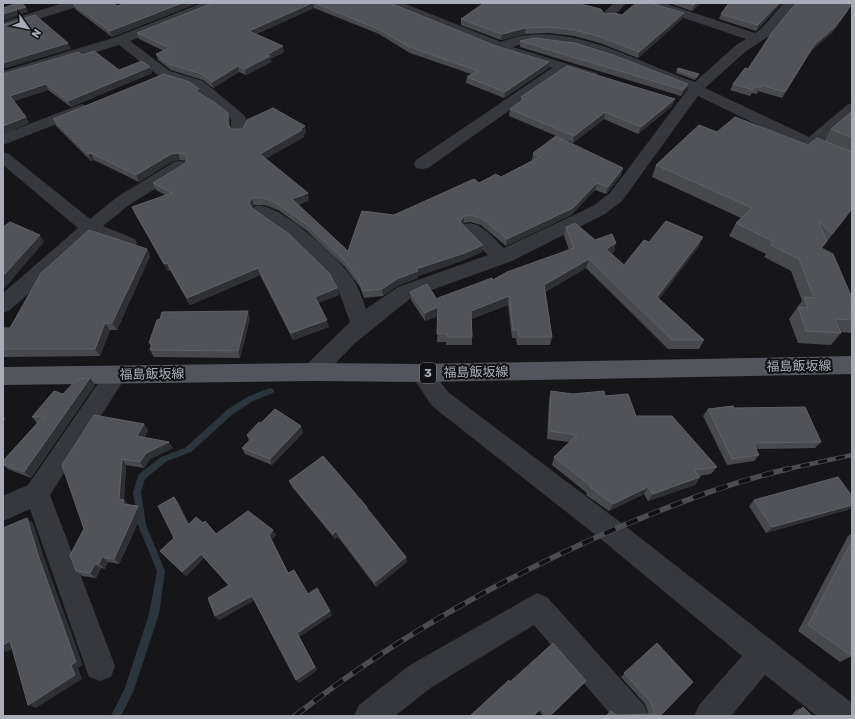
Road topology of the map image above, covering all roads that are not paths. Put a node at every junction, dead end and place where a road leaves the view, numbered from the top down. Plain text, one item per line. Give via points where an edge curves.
1 (76, 3) edge
2 (213, 3) edge
3 (392, 3) edge
4 (621, 3) edge
5 (644, 3) edge
6 (788, 6) dead end
7 (607, 15) edge
8 (3, 26) edge
9 (756, 38) junction
10 (121, 40) junction
11 (501, 47) junction
12 (562, 67) junction
13 (3, 76) edge
14 (604, 79) edge
15 (697, 88) junction
16 (97, 103) edge
17 (852, 108) edge
18 (239, 130) edge
19 (3, 140) edge
20 (811, 143) junction
21 (4, 160) edge
22 (852, 161) edge
23 (422, 164) dead end
24 (180, 166) edge
25 (261, 210) edge
26 (90, 228) junction
27 (470, 228) dead end
28 (128, 243) edge
29 (502, 257) junction
30 (3, 305) edge
31 (362, 325) junction
32 (852, 365) edge
33 (313, 372) junction
34 (421, 373) junction
35 (116, 374) junction
36 (3, 376) edge
37 (37, 494) junction
38 (3, 509) edge
39 (763, 654) junction
40 (100, 666) dead end
41 (370, 716) edge
42 (633, 716) edge
43 (710, 716) edge
44 (843, 716) edge

1 - 8 street
2 - 10 street
3 - 11 street
4 - 7 street
5 - 9 street
6 - 9 street via 766,32
9 - 15 street via 741,48
10 - 13 street
10 - 18 street via 158,77 198,84 239,118
11 - 12 street
11 - 15 street via 510,41 533,38 574,43 598,49
12 - 14 street
12 - 23 street
15 - 20 street
15 - 29 street via 679,101 630,179 610,201 575,223
16 - 19 street
17 - 20 street
20 - 22 street
21 - 26 street
24 - 26 street via 123,201
25 - 31 street via 285,224 320,254 347,286
26 - 28 street
26 - 30 street
27 - 29 street
29 - 31 street via 405,292
31 - 33 street
32 - 34 main road, 福島飯坂線 / 3
33 - 34 main road, 福島飯坂線 / 3
33 - 35 main road, 福島飯坂線 / 3
34 - 39 street via 440,399 611,531
35 - 36 main road, 福島飯坂線 / 3
35 - 37 street
37 - 38 street
37 - 40 street
39 - 43 street
39 - 44 street
41 - 42 street via 421,676 537,606

